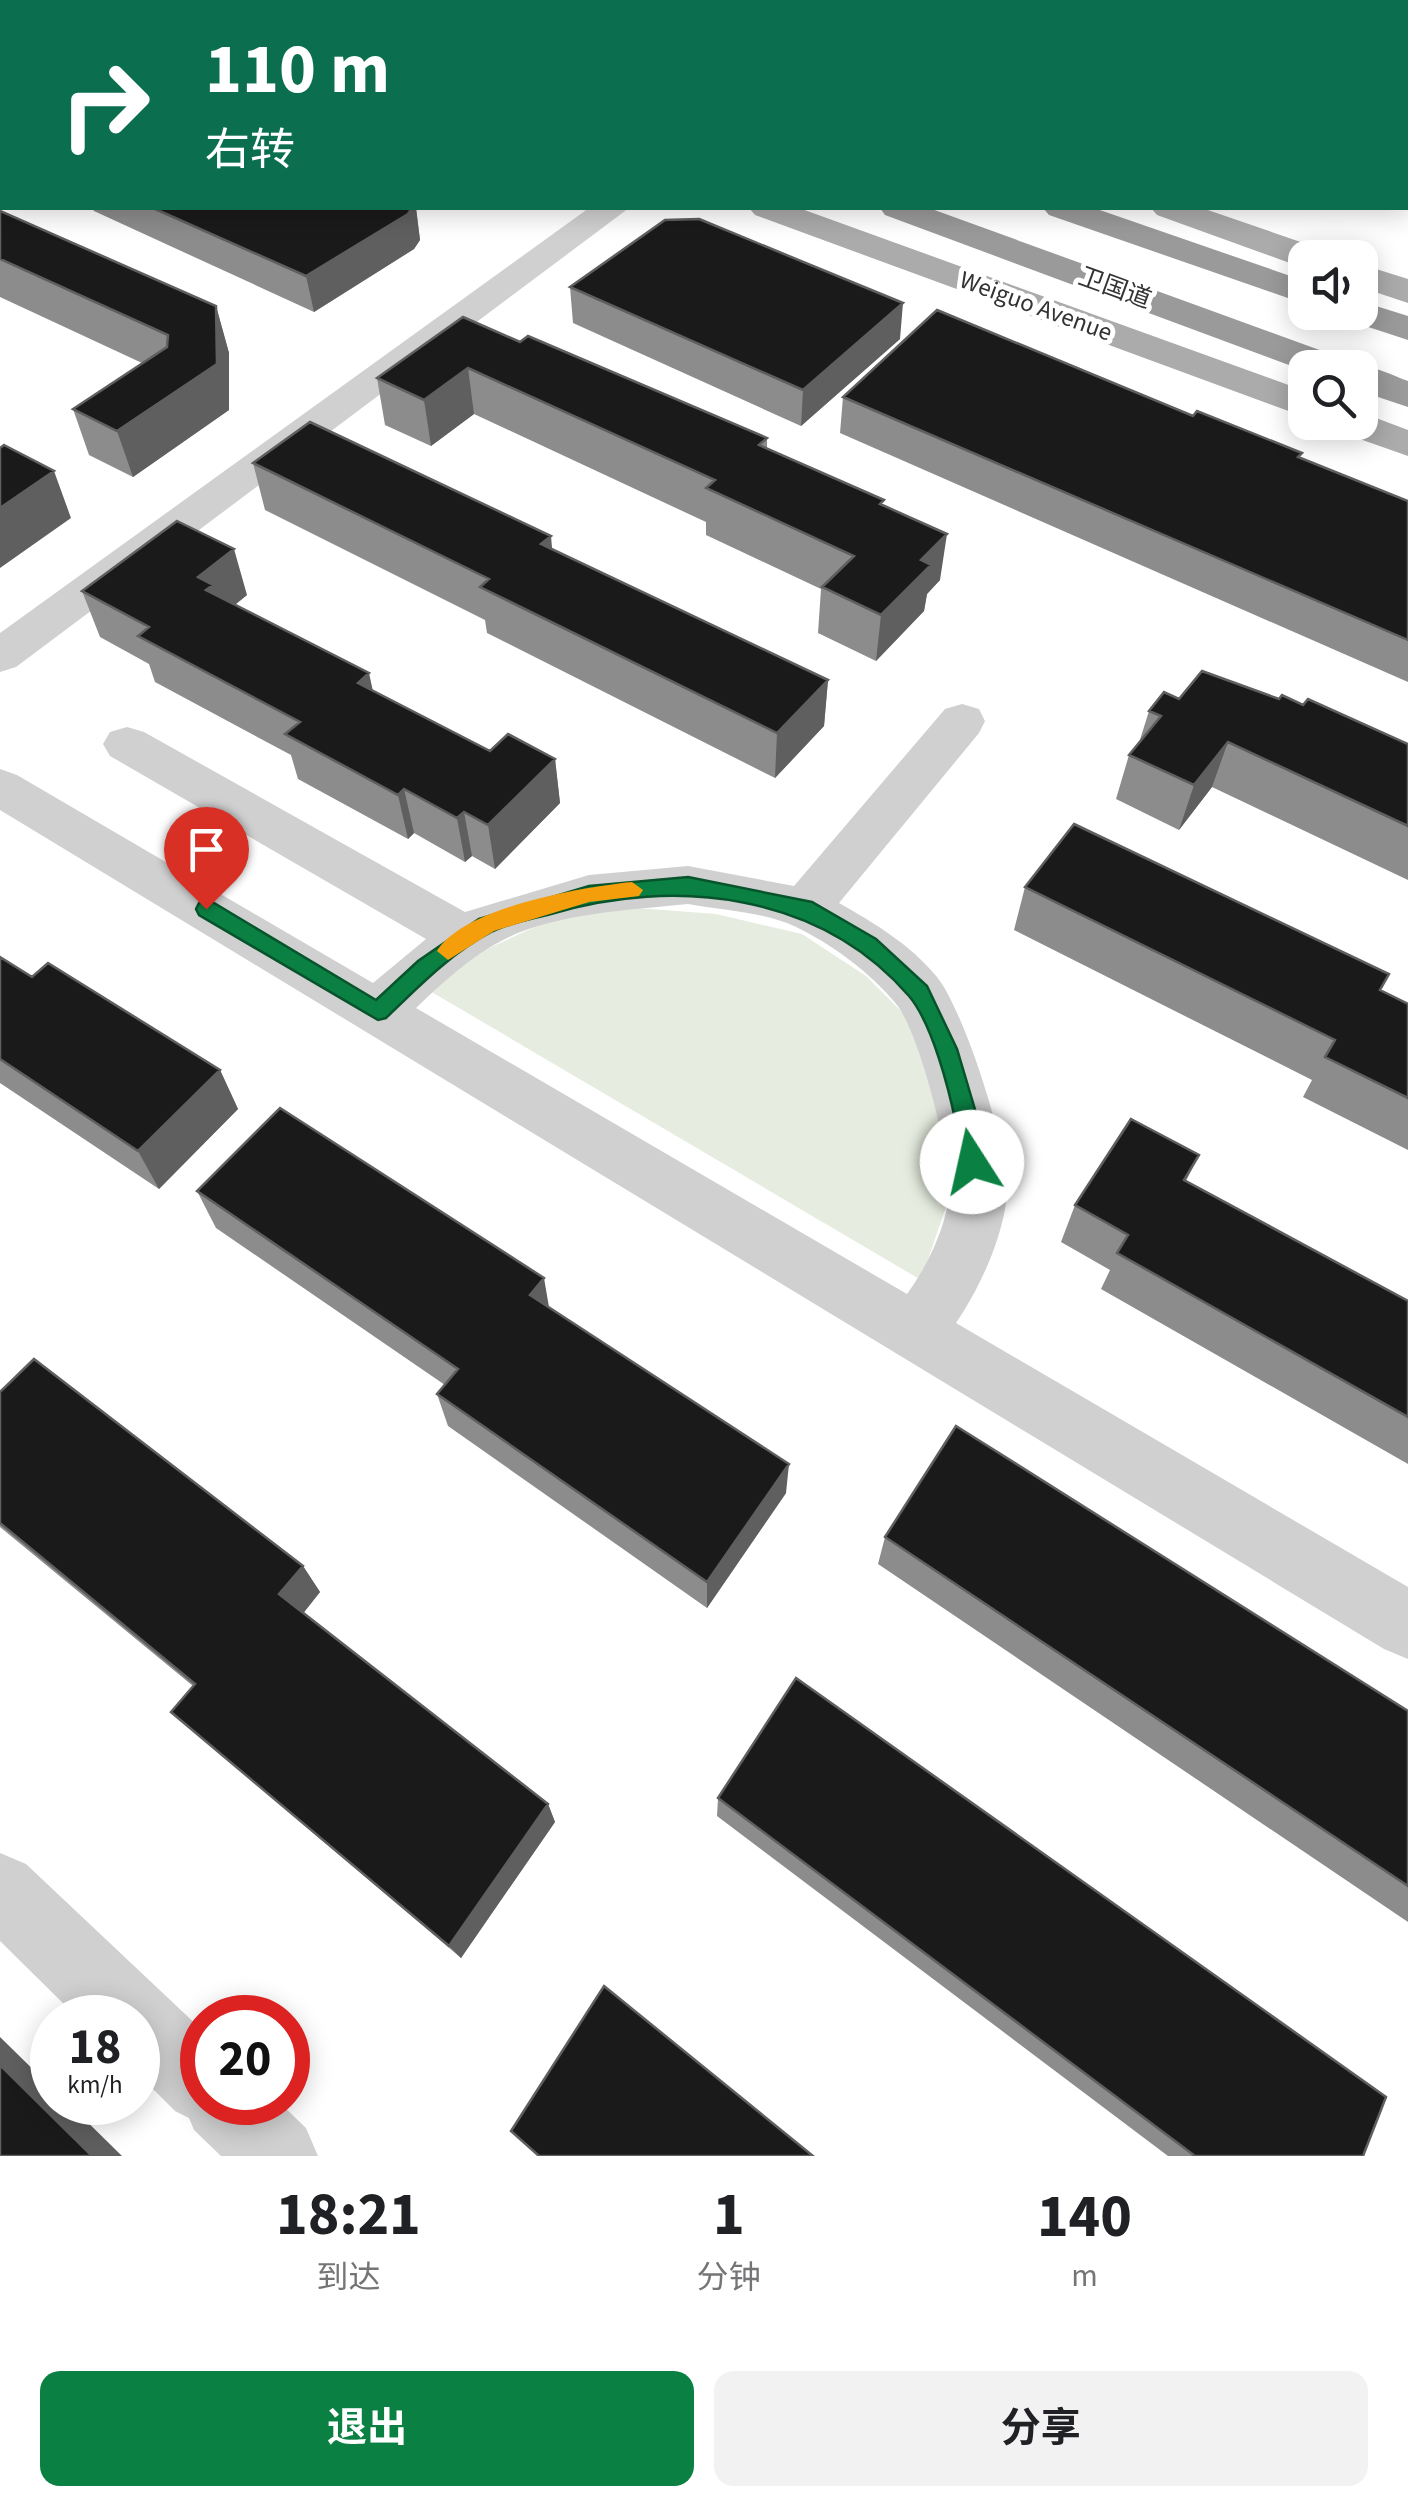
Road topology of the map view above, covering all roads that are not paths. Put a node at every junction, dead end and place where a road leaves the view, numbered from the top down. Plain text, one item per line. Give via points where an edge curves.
1 (608, 210) edge
2 (772, 210) edge
3 (902, 210) edge
4 (1067, 210) edge
5 (1175, 210) edge
6 (1288, 250) edge
7 (1378, 281) edge
8 (1288, 287) edge
9 (1408, 292) edge
10 (1378, 319) edge
11 (1408, 330) edge
12 (1288, 351) edge
13 (1378, 384) edge
14 (1408, 395) edge
15 (1288, 400) edge
16 (1378, 432) edge
17 (1408, 444) edge
18 (0, 656) edge
19 (962, 721) dead end
20 (128, 744) dead end
21 (0, 787) edge
22 (805, 908) junction
23 (465, 939) junction
24 (378, 1012) junction
25 (916, 1332) junction
26 (1408, 1625) edge
27 (0, 1890) edge
28 (111, 1995) edge
29 (160, 2043) edge
30 (180, 2062) edge
31 (246, 2125) edge
32 (278, 2156) edge

1 - 18 street
2 - 15 main road, Weiguo Avenue
3 - 12 highway, 卫国道
4 - 8 highway, 卫国道
5 - 6 main road
7 - 9 main road
10 - 11 highway
13 - 14 highway
16 - 17 main road
19 - 22 street
20 - 23 street
21 - 24 street
22 - 23 street via 688,885 589,894 486,924
22 - 25 street via 869,945 919,992 946,1049 967,1123 978,1201 952,1280
23 - 24 street
24 - 25 street
25 - 26 street
27 - 28 street
29 - 30 street
31 - 32 street

